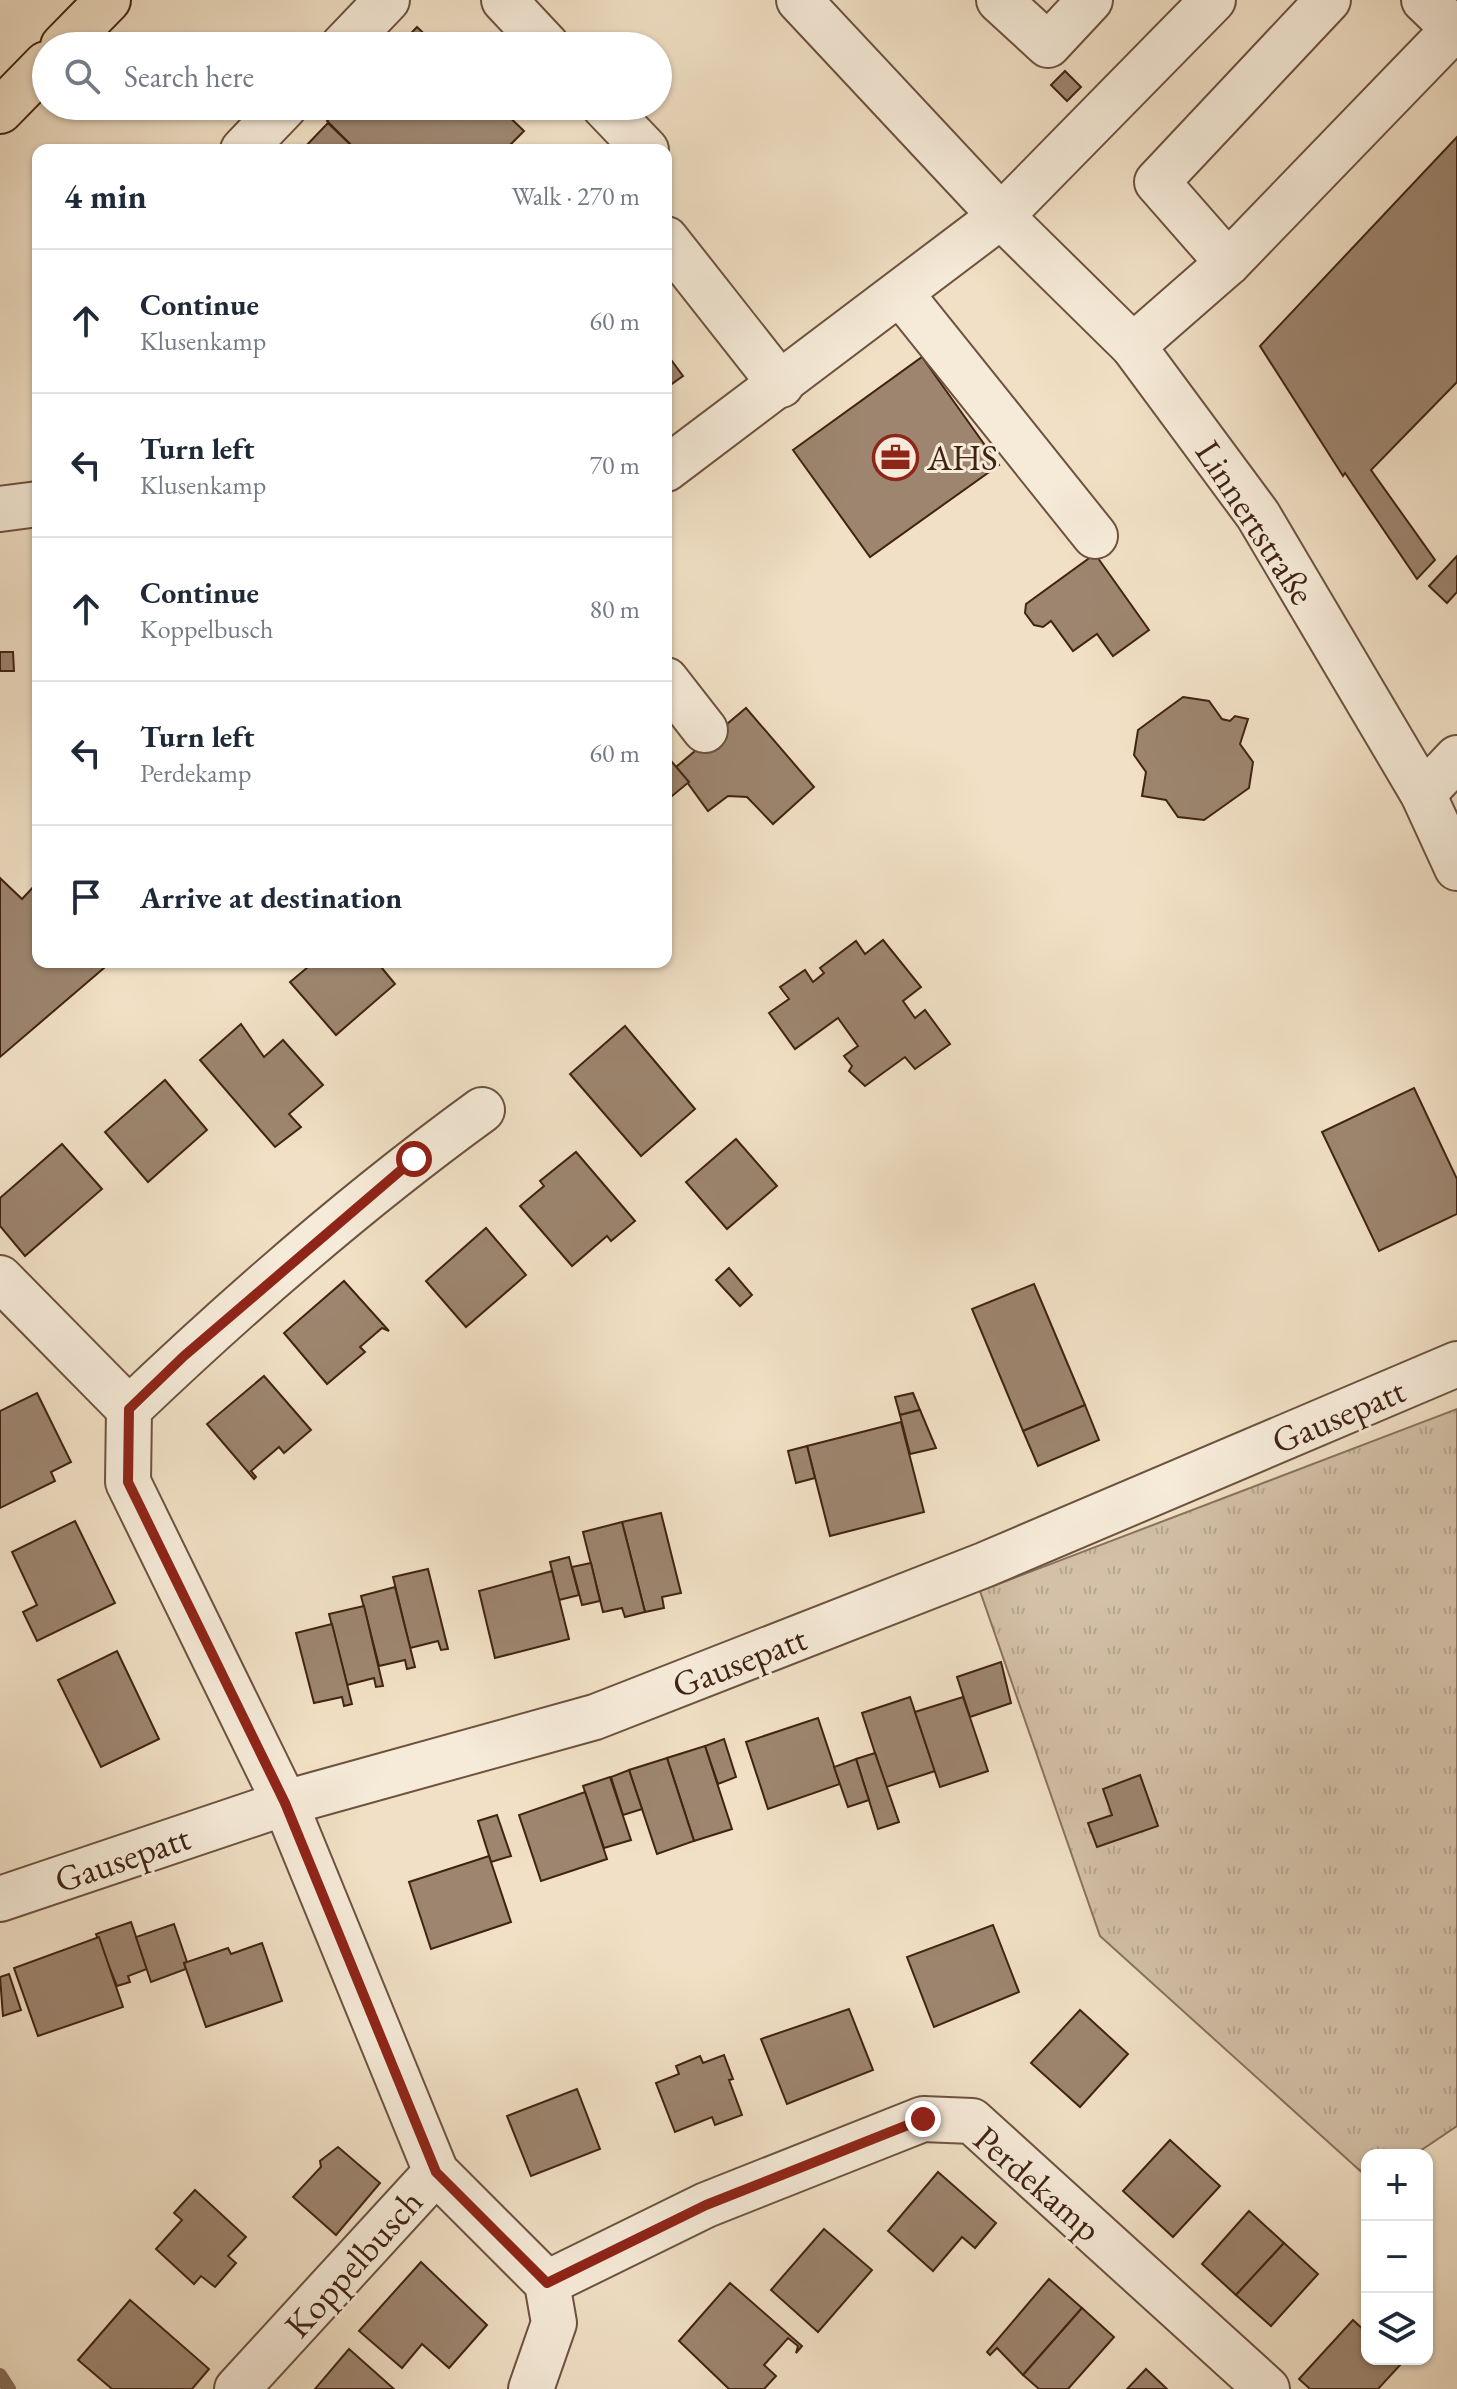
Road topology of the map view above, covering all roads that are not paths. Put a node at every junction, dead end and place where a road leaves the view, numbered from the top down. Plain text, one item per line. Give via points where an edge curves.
1 (108, 0) edge
2 (387, 0) edge
3 (504, 0) edge
4 (799, 0) edge
5 (999, 0) edge
6 (1090, 0) edge
7 (1213, 0) edge
8 (1328, 0) edge
9 (1445, 18) edge
10 (77, 32) edge
11 (356, 32) edge
12 (534, 32) edge
13 (32, 78) edge
14 (0, 111) edge
15 (272, 120) edge
16 (617, 120) edge
17 (249, 144) edge
18 (640, 144) edge
19 (1001, 216) junction
20 (672, 247) edge
21 (1228, 263) junction
22 (901, 294) junction
23 (1133, 346) junction
24 (781, 385) junction
25 (672, 465) edge
26 (32, 505) edge
27 (0, 509) edge
28 (1095, 536) dead end
29 (672, 688) edge
30 (705, 730) dead end
31 (1457, 758) edge
32 (1423, 794) junction
33 (1457, 868) edge
34 (482, 1110) dead end
35 (0, 1278) edge
36 (1457, 1364) edge
37 (129, 1409) junction
38 (285, 1803) junction
39 (0, 1899) edge
40 (436, 2172) junction
41 (547, 2283) junction
42 (237, 2389) edge
43 (531, 2389) edge
44 (1267, 2389) edge

1 - 10 main road
2 - 11 street
3 - 12 street
4 - 19 street, Linnertstraße
5 - 6 street via 1048,45
7 - 19 street
8 - 21 street via 1157,182
9 - 21 street
13 - 14 main road
15 - 17 street
16 - 18 street
19 - 22 street
19 - 23 street, Linnertstraße
20 - 24 street
21 - 23 street
22 - 24 street
22 - 28 street
23 - 32 street, Linnertstraße via 1258,515
24 - 25 street
26 - 27 street
29 - 30 street
31 - 32 street
32 - 33 street, Linnertstraße
34 - 37 street via 414,1159
35 - 37 street
36 - 38 street, Gausepatt via 984,1565 595,1717
37 - 38 street, Koppelbusch via 128,1482
38 - 39 street, Gausepatt
38 - 40 street, Koppelbusch
40 - 41 street, Koppelbusch
40 - 42 street, Koppelbusch
41 - 43 street via 554,2323
41 - 44 street, Perdekamp via 706,2205 923,2119 972,2121

